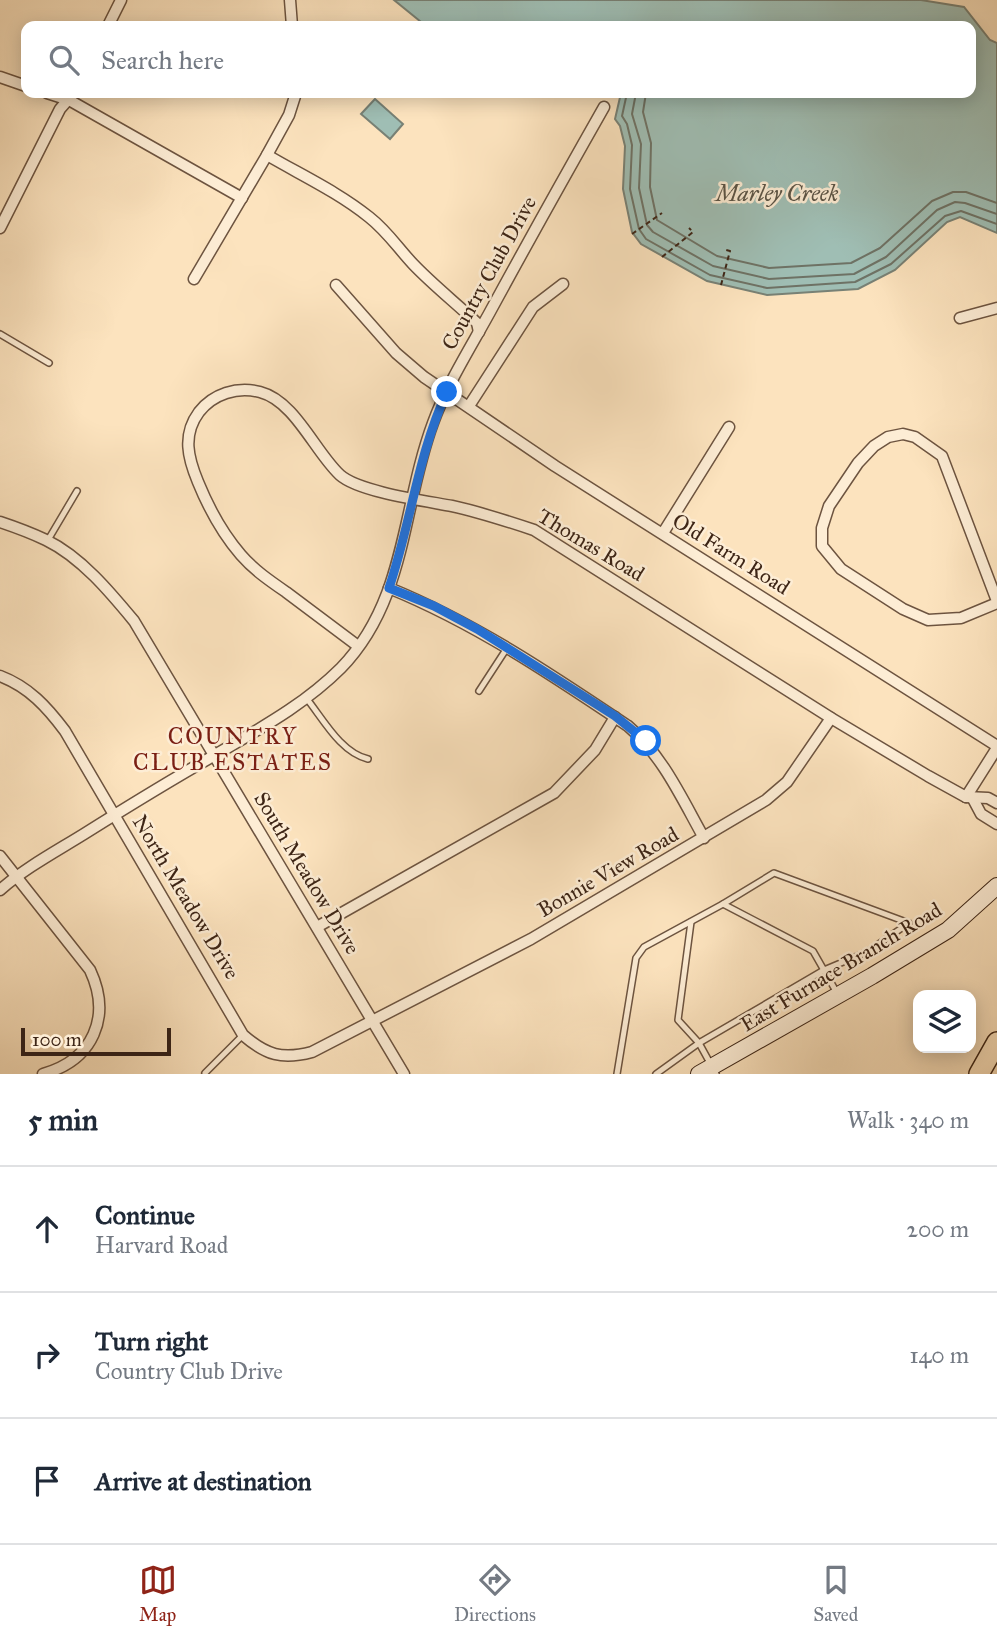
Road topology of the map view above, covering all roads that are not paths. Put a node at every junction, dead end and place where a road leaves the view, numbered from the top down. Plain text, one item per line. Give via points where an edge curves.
1 (121, 0) edge
2 (290, 0) edge
3 (110, 21) edge
4 (292, 21) edge
5 (0, 77) edge
6 (21, 84) edge
7 (69, 98) edge
8 (74, 98) edge
9 (294, 98) edge
10 (604, 107) dead end
11 (267, 155) junction
12 (242, 198) junction
13 (0, 228) edge
14 (194, 279) dead end
15 (563, 284) dead end
16 (336, 285) dead end
17 (997, 308) edge
18 (960, 318) dead end
19 (479, 332) junction
20 (0, 334) edge
21 (49, 363) dead end
22 (447, 392) junction
23 (469, 406) junction
24 (729, 427) dead end
25 (77, 491) dead end
26 (413, 499) junction
27 (0, 522) edge
28 (663, 533) junction
29 (48, 541) junction
30 (389, 588) junction
31 (997, 602) edge
32 (358, 646) junction
33 (507, 648) junction
34 (0, 677) edge
35 (479, 691) dead end
36 (306, 698) junction
37 (615, 716) junction
38 (831, 718) junction
39 (997, 747) edge
40 (214, 755) junction
41 (368, 759) dead end
42 (969, 798) junction
43 (997, 803) edge
44 (115, 815) junction
45 (997, 824) edge
46 (705, 838) junction
47 (0, 856) edge
48 (16, 877) junction
49 (997, 886) edge
50 (0, 890) edge
51 (723, 904) junction
52 (691, 922) junction
53 (317, 927) junction
54 (824, 970) junction
55 (838, 995) junction
56 (373, 1022) junction
57 (243, 1035) junction
58 (997, 1042) edge
59 (699, 1043) junction
60 (709, 1072) edge
61 (205, 1073) edge
62 (43, 1074) edge
63 (404, 1074) edge
64 (617, 1074) edge
65 (656, 1074) edge
66 (979, 1074) edge

1 - 3 street
2 - 4 street
5 - 6 street
7 - 13 street
8 - 12 street
9 - 11 street
10 - 19 street, Country Club Drive
11 - 12 street
11 - 19 street via 369,213 438,290 477,323
12 - 14 street
15 - 23 street via 533,307
16 - 22 street, Old Farm Road via 396,354
17 - 18 street
19 - 22 street, Country Club Drive
20 - 21 lane
22 - 23 street, Old Farm Road
22 - 26 street, Country Club Drive via 432,424
23 - 28 street, Old Farm Road
24 - 28 street
25 - 29 lane
26 - 30 street, Country Club Drive
26 - 32 street, Thomas Road via 341,476 283,405 258,391 225,392 206,402 188,434 188,460 212,515 241,555
26 - 38 street, Thomas Road via 534,530
27 - 29 street, South Meadow Drive
28 - 39 street, Old Farm Road
29 - 40 street, South Meadow Drive via 109,590 134,621
30 - 32 street, Country Club Drive
30 - 33 street via 434,606
31 - 31 street via 961,618 928,620 841,569 822,546 829,506 874,446 903,434 942,456
32 - 36 street, Country Club Drive via 341,668
33 - 35 lane
33 - 37 street
34 - 44 street, North Meadow Drive via 37,698 52,713
36 - 40 street, Country Club Drive
36 - 41 lane via 346,748
37 - 46 street via 646,741
37 - 53 street via 595,750 554,793
38 - 42 street, Thomas Road
38 - 46 street, Bonnie View Road via 787,782
39 - 42 street
40 - 44 street, Country Club Drive
40 - 53 street, South Meadow Drive
42 - 43 street, Thomas Road via 988,797
42 - 45 street, Thomas Road via 981,814
44 - 48 street, Country Club Drive
44 - 57 street, North Meadow Drive
46 - 56 street, Bonnie View Road via 531,939
47 - 48 street
48 - 50 street, Country Club Drive
48 - 62 street via 90,970 99,988 96,1028 86,1046 75,1060
49 - 55 main road, East Furnace Branch Road via 948,929
51 - 52 lane
51 - 54 lane via 813,951
51 - 54 lane via 774,873 909,923 867,952
52 - 59 lane via 678,1020
52 - 64 lane via 644,947 636,958
53 - 56 street, South Meadow Drive
54 - 55 lane
54 - 59 lane
55 - 60 main road, East Furnace Branch Road
56 - 57 street, North Meadow Drive via 299,1056 266,1052
56 - 63 street, South Meadow Drive
57 - 61 lane
58 - 66 highway
59 - 60 lane
59 - 65 lane

